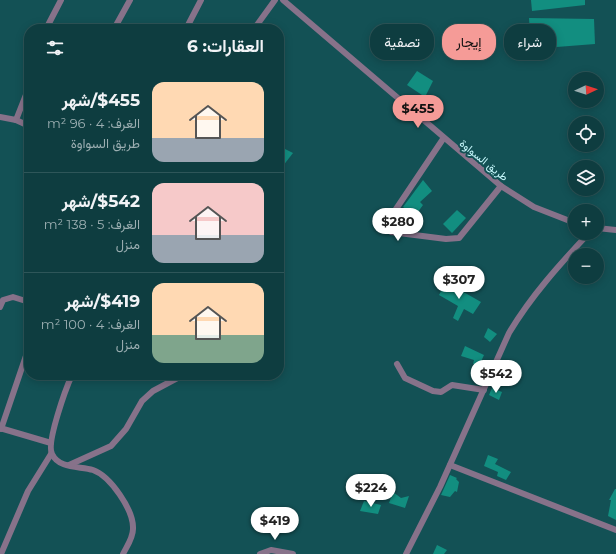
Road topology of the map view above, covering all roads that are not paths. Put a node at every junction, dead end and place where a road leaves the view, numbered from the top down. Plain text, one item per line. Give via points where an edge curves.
1 (61, 0) edge
2 (130, 0) edge
3 (202, 0) edge
4 (275, 0) edge
5 (283, 0) edge
6 (49, 24) edge
7 (117, 24) edge
8 (189, 24) edge
9 (258, 24) edge
10 (24, 100) edge
11 (0, 117) edge
12 (16, 120) junction
13 (24, 124) edge
14 (443, 138) junction
15 (501, 186) junction
16 (568, 220) edge
17 (604, 229) edge
18 (616, 230) edge
19 (582, 240) edge
20 (24, 300) edge
21 (0, 307) edge
22 (24, 361) edge
23 (397, 364) dead end
24 (70, 380) edge
25 (174, 380) edge
26 (484, 390) junction
27 (1, 428) edge
28 (51, 444) junction
29 (51, 454) junction
30 (69, 465) junction
31 (450, 465) junction
32 (616, 530) edge
33 (1, 554) edge
34 (124, 554) edge
35 (260, 554) edge
36 (293, 554) edge
37 (406, 554) edge

1 - 6 street
2 - 7 street
3 - 8 street
4 - 9 street
5 - 14 street, طريق السواوة
10 - 12 street
11 - 12 street
12 - 13 street
14 - 15 street, طريق السواوة
14 - 15 street via 388,221 391,232 446,239 459,238
15 - 16 street, طريق السواوة via 534,207
17 - 18 street
19 - 26 street via 556,268 508,333
20 - 21 street via 13,297 3,300
22 - 27 street
23 - 26 street via 404,378 433,391 441,392 452,385
24 - 28 street via 63,396
25 - 30 street via 153,391 142,401 126,429 111,446
26 - 31 street
27 - 28 street
28 - 29 street
29 - 30 street via 56,460
29 - 33 street via 37,474
30 - 34 street via 94,470 115,488 132,519 132,536
31 - 32 street
31 - 37 street
35 - 36 street via 271,550

